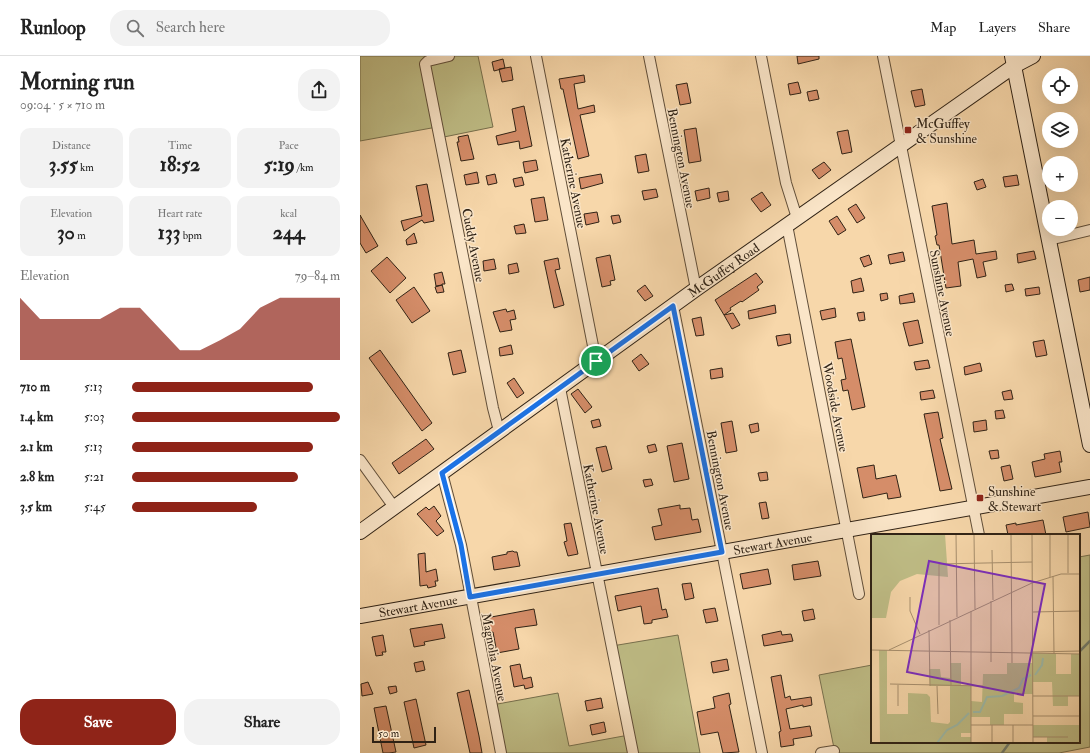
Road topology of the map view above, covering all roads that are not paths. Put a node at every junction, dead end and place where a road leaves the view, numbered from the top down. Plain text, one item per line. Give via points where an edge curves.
1 (449, 56) edge
2 (536, 56) edge
3 (649, 56) edge
4 (761, 56) edge
5 (883, 56) edge
6 (1033, 56) edge
7 (1013, 61) edge
8 (901, 146) junction
9 (792, 222) junction
10 (1090, 230) edge
11 (1049, 240) junction
12 (696, 289) junction
13 (673, 306) junction
14 (596, 361) junction
15 (560, 388) junction
16 (499, 431) junction
17 (1090, 445) edge
18 (360, 460) edge
19 (442, 473) junction
20 (1090, 487) edge
21 (394, 507) junction
22 (973, 508) junction
23 (847, 530) junction
24 (360, 532) edge
25 (979, 534) edge
26 (722, 552) junction
27 (597, 574) junction
28 (859, 594) dead end
29 (470, 597) junction
30 (360, 616) edge
31 (834, 751) dead end
32 (501, 753) edge
33 (633, 753) edge
34 (762, 753) edge
35 (821, 753) edge

1 - 16 street, Cuddy Avenue via 428,60 425,64
2 - 14 street, Katherine Avenue
3 - 12 street, Bennington Avenue
4 - 9 street, Woodside Avenue
5 - 8 street, Sunshine Avenue
6 - 7 street, McGuffey Road
7 - 8 street, McGuffey Road
7 - 11 street
8 - 9 street, McGuffey Road
8 - 22 street, Sunshine Avenue
9 - 12 street, McGuffey Road
9 - 23 street, Woodside Avenue
10 - 11 street
11 - 17 street
12 - 13 street, McGuffey Road
13 - 14 street, McGuffey Road
13 - 26 street, Bennington Avenue
14 - 15 street, McGuffey Road
15 - 16 street, McGuffey Road
15 - 27 street, Katherine Avenue
16 - 19 street, McGuffey Road
18 - 21 street
19 - 21 street, McGuffey Road
19 - 29 street, Magnolia Avenue via 461,545
20 - 22 street, Stewart Avenue
21 - 24 street, McGuffey Road
22 - 23 street, Stewart Avenue
22 - 25 street, Sunshine Avenue
23 - 26 street, Stewart Avenue
23 - 28 street, Woodside Avenue
26 - 27 street, Stewart Avenue
26 - 34 street, Bennington Avenue
27 - 29 street, Stewart Avenue
27 - 33 street, Katherine Avenue
29 - 30 street, Stewart Avenue
29 - 32 street, Magnolia Avenue
31 - 35 street

